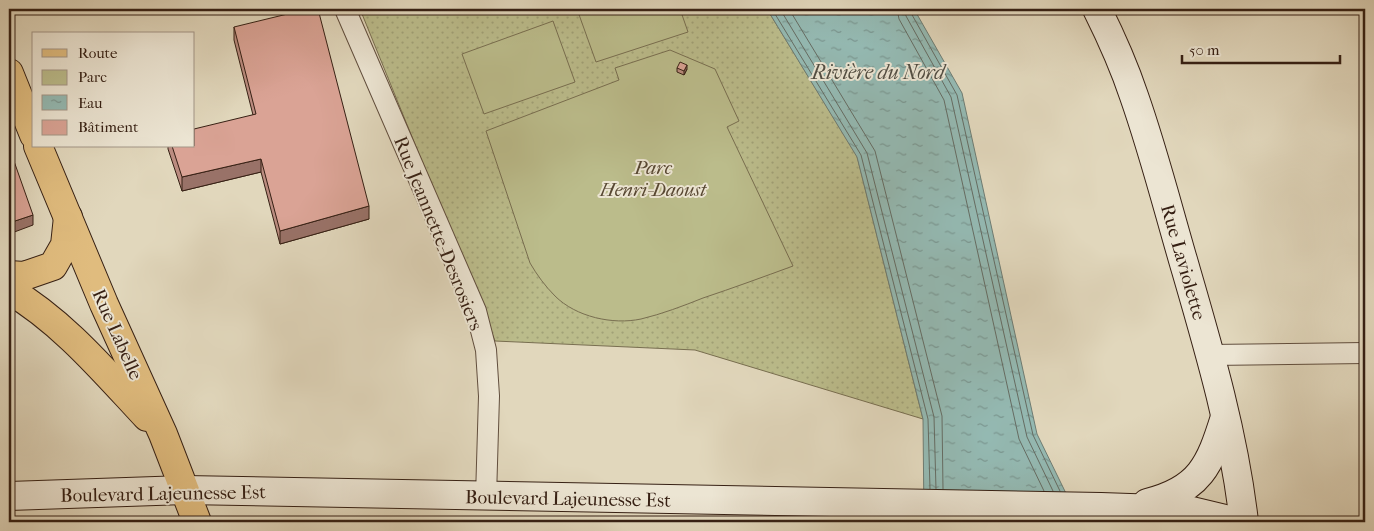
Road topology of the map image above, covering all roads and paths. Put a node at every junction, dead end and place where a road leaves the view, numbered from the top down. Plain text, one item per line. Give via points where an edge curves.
1 (345, 9) edge
2 (1097, 9) edge
3 (9, 73) edge
4 (32, 130) edge
5 (39, 148) edge
6 (68, 217) junction
7 (9, 275) edge
8 (9, 290) edge
9 (1365, 352) edge
10 (1210, 355) junction
11 (1226, 416) junction
12 (163, 434) junction
13 (185, 490) junction
14 (9, 496) edge
15 (486, 497) junction
16 (1114, 508) junction
17 (887, 513) edge
18 (197, 522) edge
19 (1162, 522) edge
20 (1238, 522) edge
21 (1244, 522) edge

1 - 15 street, Rue Jeannette-Desrosiers via 476,311 486,350 488,386
2 - 10 street, Rue Laviolette via 1134,96
3 - 4 main road
5 - 6 main road, Rue Labelle
6 - 7 main road via 65,245 53,266 24,276
6 - 12 main road, Rue Labelle
8 - 12 main road via 32,303 87,352
9 - 10 street
10 - 11 street, Rue Laviolette
11 - 16 street via 1205,468 1186,488 1171,496
11 - 21 street, Rue Laviolette
12 - 13 main road, Rue Labelle
13 - 14 street, Boulevard Lajeunesse Est
13 - 15 street, Boulevard Lajeunesse Est
13 - 18 main road, Rue Labelle
15 - 17 street, Boulevard Lajeunesse Est
16 - 17 street, Boulevard Lajeunesse Est via 929,504
16 - 19 street, Boulevard Lajeunesse Est
16 - 20 street, Boulevard Lajeunesse Est via 1188,510

